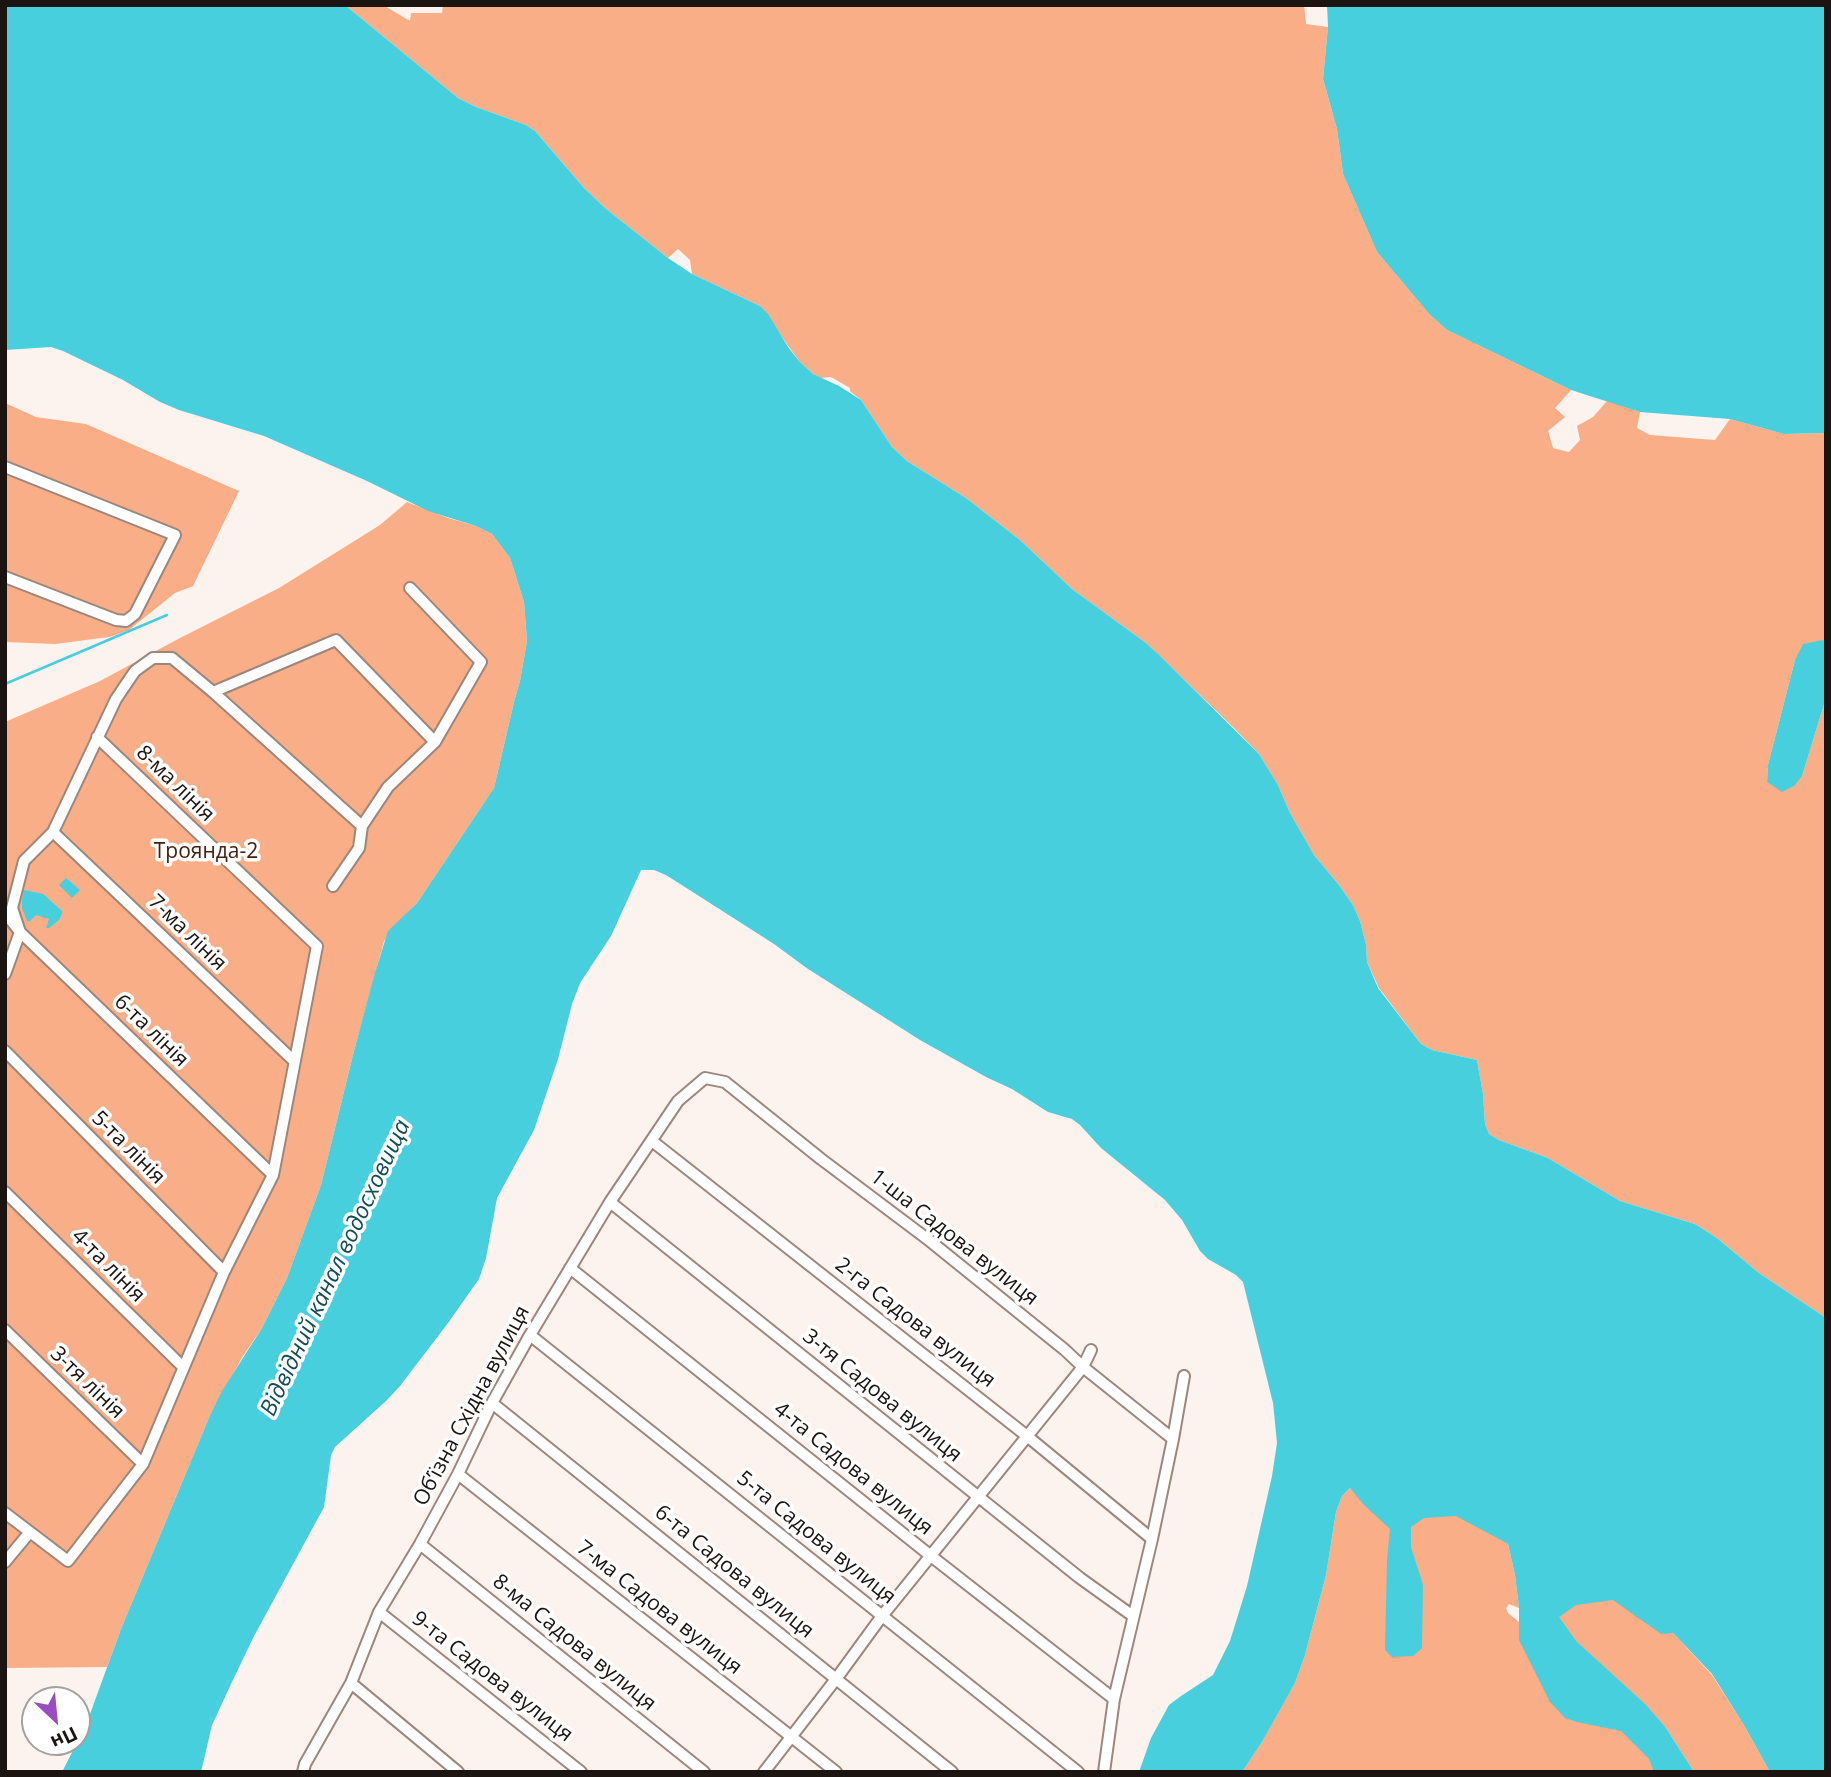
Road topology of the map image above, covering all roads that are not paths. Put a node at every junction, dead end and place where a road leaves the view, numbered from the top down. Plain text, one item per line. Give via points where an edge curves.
1 (5, 467) edge
2 (5, 578) edge
3 (410, 588) dead end
4 (213, 692) junction
5 (97, 737) junction
6 (435, 742) junction
7 (362, 826) junction
8 (54, 832) junction
9 (333, 886) dead end
10 (5, 913) edge
11 (20, 932) junction
12 (5, 974) edge
13 (5, 1051) edge
14 (294, 1061) junction
15 (705, 1077) joint
16 (652, 1140) junction
17 (273, 1175) junction
18 (5, 1192) edge
19 (610, 1202) junction
20 (570, 1268) junction
21 (224, 1272) junction
22 (5, 1330) edge
23 (530, 1335) junction
24 (1091, 1350) dead end
25 (183, 1367) junction
26 (1083, 1367) junction
27 (1184, 1376) dead end
28 (492, 1402) junction
29 (1027, 1436) junction
30 (1173, 1439) junction
31 (143, 1464) junction
32 (458, 1474) junction
33 (979, 1498) junction
34 (5, 1513) edge
35 (30, 1532) junction
36 (1152, 1538) junction
37 (420, 1544) junction
38 (930, 1556) junction
39 (5, 1562) edge
40 (379, 1612) junction
41 (882, 1616) junction
42 (1133, 1616) junction
43 (836, 1679) junction
44 (351, 1683) junction
45 (1114, 1699) junction
46 (792, 1737) junction
47 (304, 1768) edge
48 (315, 1772) edge
49 (458, 1772) edge
50 (581, 1772) edge
51 (704, 1772) edge
52 (764, 1772) edge
53 (836, 1772) edge
54 (952, 1772) edge
55 (1078, 1772) edge
56 (1104, 1772) edge

1 - 2 street via 174,535 135,614 126,621
3 - 6 street via 481,662
4 - 5 street via 172,658 153,658 135,671
4 - 6 street via 336,639
4 - 7 street
5 - 8 street
5 - 14 street, 8-ма лінія via 317,946
6 - 7 street via 388,787
7 - 9 street via 359,848
8 - 11 street via 23,861 12,908
8 - 14 street, 7-ма лінія
10 - 11 street, 6-та лінія
11 - 12 street
11 - 17 street, 6-та лінія
13 - 21 street, 5-та лінія
14 - 17 street
15 - 16 street, Обʼїзна Східна вулиця via 678,1101
15 - 26 street, 1-ша Садова вулиця via 725,1082
16 - 19 street, Обʼїзна Східна вулиця
16 - 29 street, 2-га Садова вулиця
17 - 21 street
18 - 25 street, 4-та лінія
19 - 20 street, Обʼїзна Східна вулиця
19 - 33 street, 3-тя Садова вулиця
20 - 23 street, Обʼїзна Східна вулиця
20 - 38 street, 4-та Садова вулиця
21 - 25 street
22 - 31 street, 3-тя лінія
23 - 28 street, Обʼїзна Східна вулиця
23 - 41 street, 5-та Садова вулиця
24 - 26 street
25 - 31 street
26 - 29 street
26 - 30 street, 1-ша Садова вулиця
27 - 30 street
28 - 32 street, Обʼїзна Східна вулиця
28 - 43 street, 6-та Садова вулиця
29 - 33 street
29 - 36 street, 2-га Садова вулиця
30 - 36 street
31 - 35 street via 68,1561
32 - 37 street, Обʼїзна Східна вулиця
32 - 46 street, 7-ма Садова вулиця
33 - 38 street
33 - 42 street, 3-тя Садова вулиця
34 - 35 street
35 - 39 street
36 - 42 street
37 - 40 street, Обʼїзна Східна вулиця
37 - 51 street, 8-ма Садова вулиця
38 - 41 street
38 - 45 street, 4-та Садова вулиця
40 - 44 street, Обʼїзна Східна вулиця
40 - 50 street, 9-та Садова вулиця
41 - 43 street
41 - 55 street, 5-та Садова вулиця
42 - 45 street
43 - 46 street
43 - 54 street, 6-та Садова вулиця
44 - 47 street, Обʼїзна Східна вулиця
44 - 49 street
45 - 56 street
46 - 52 street
46 - 53 street, 7-ма Садова вулиця
47 - 48 street

